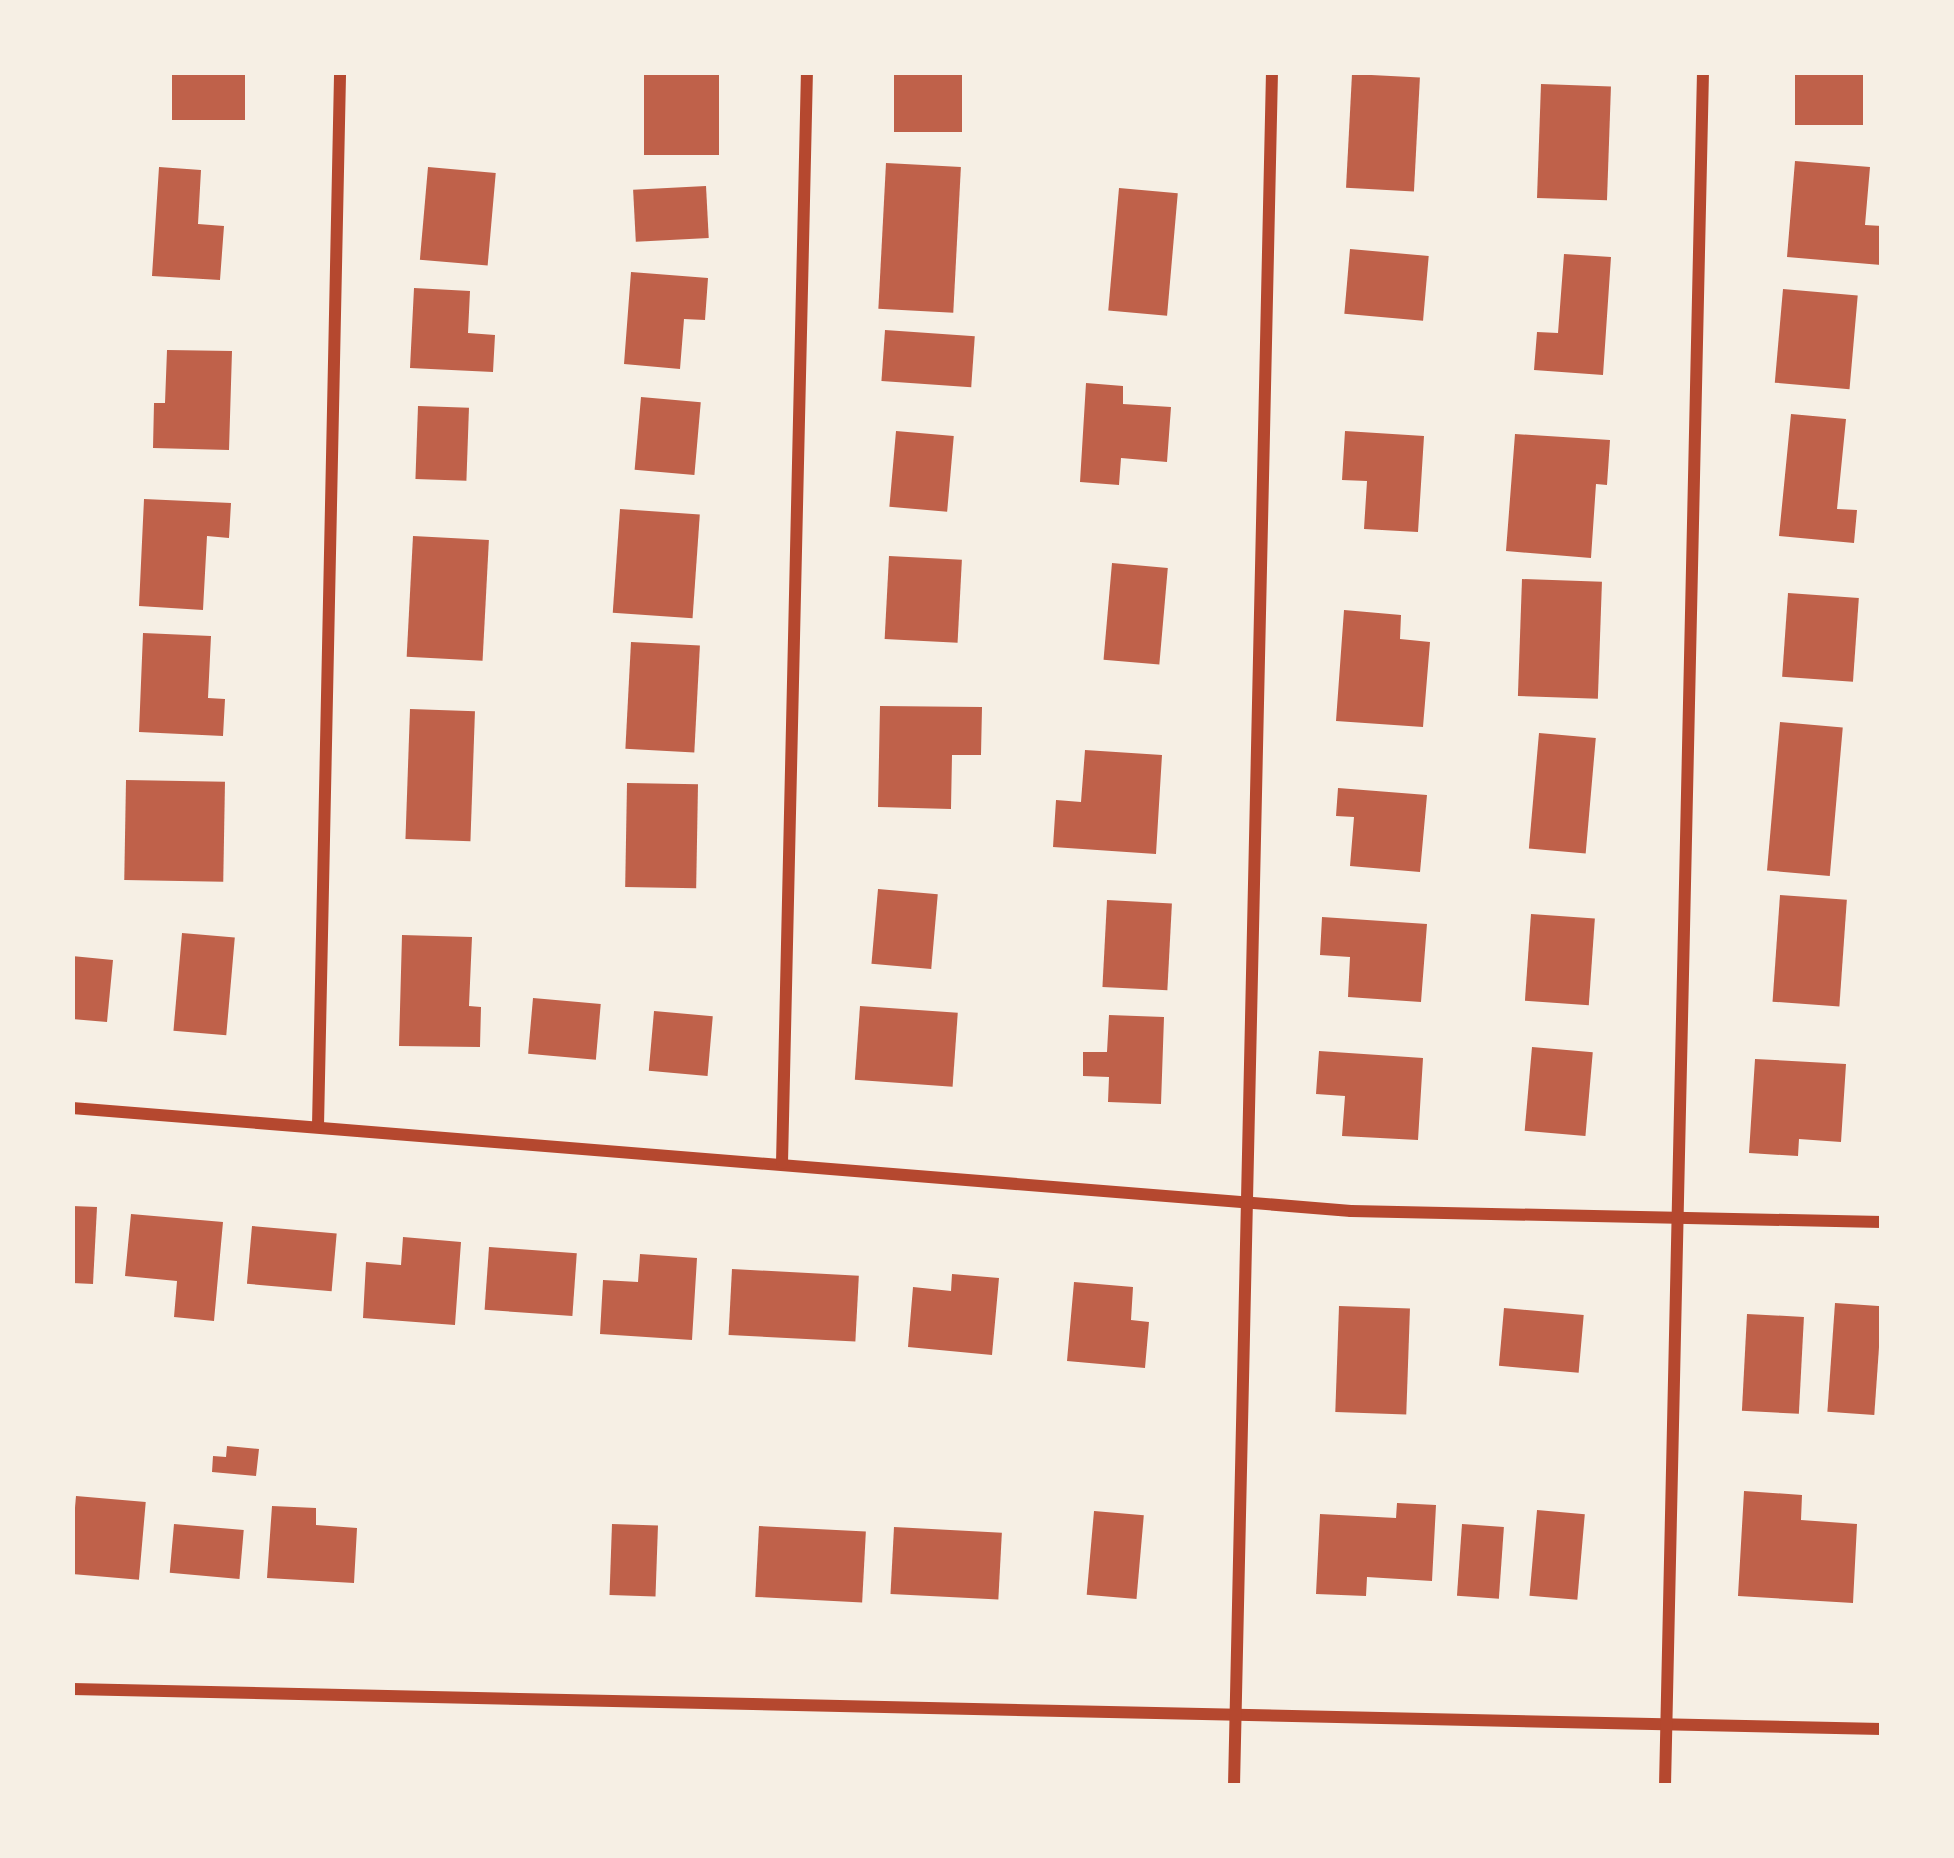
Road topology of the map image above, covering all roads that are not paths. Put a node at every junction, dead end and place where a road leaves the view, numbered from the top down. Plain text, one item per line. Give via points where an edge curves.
1 (340, 72) edge
2 (807, 72) edge
3 (1272, 72) edge
4 (1703, 72) edge
5 (72, 1108) edge
6 (318, 1126) junction
7 (782, 1162) junction
8 (1247, 1199) junction
9 (1678, 1217) junction
10 (1882, 1222) edge
11 (72, 1690) edge
12 (1236, 1715) junction
13 (1666, 1725) junction
14 (1882, 1730) edge
15 (1234, 1786) edge
16 (1665, 1786) edge

1 - 6 street
2 - 7 street
3 - 8 street
4 - 9 street
5 - 6 street
6 - 7 street
7 - 8 street
8 - 9 street via 1351,1211
8 - 12 street
9 - 10 street
9 - 13 street
11 - 12 street
12 - 13 street
12 - 15 street
13 - 14 street
13 - 16 street

